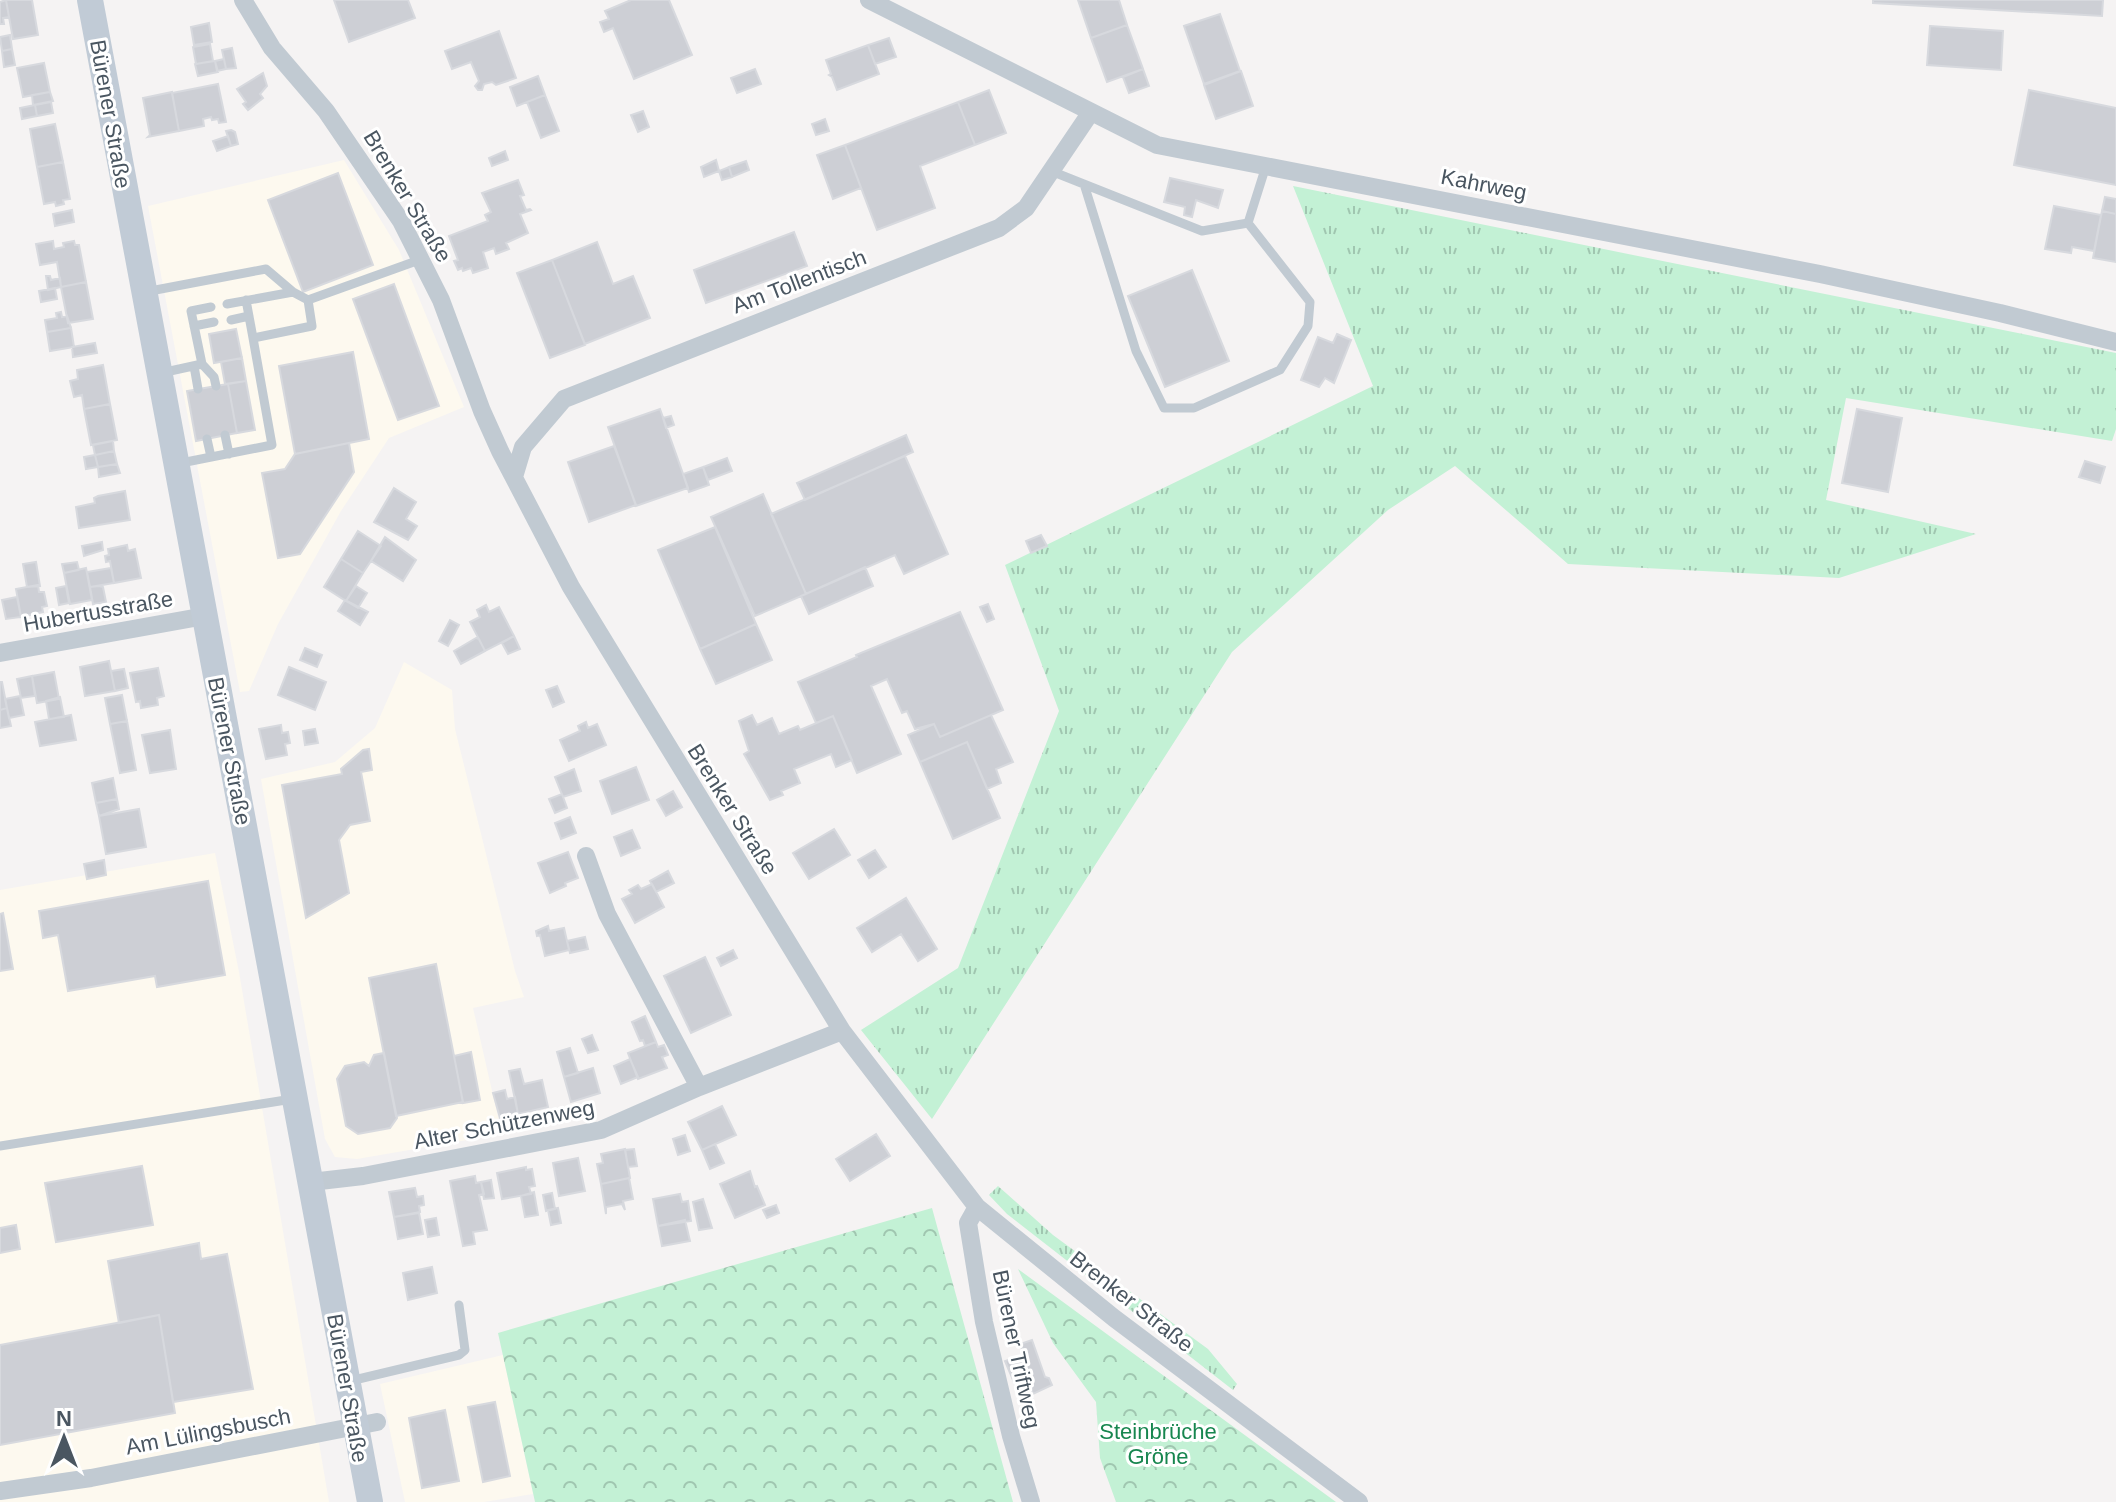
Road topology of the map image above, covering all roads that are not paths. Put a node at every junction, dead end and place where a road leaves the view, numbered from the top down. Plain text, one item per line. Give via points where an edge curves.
1 (90, 0) edge
2 (243, 0) edge
3 (869, 0) edge
4 (1091, 112) junction
5 (1266, 166) junction
6 (1051, 171) junction
7 (1084, 184) junction
8 (1248, 223) junction
9 (422, 259) junction
10 (144, 292) junction
11 (293, 292) junction
12 (246, 300) junction
13 (308, 300) junction
14 (227, 304) dead end
15 (211, 307) dead end
16 (249, 316) junction
17 (231, 320) dead end
18 (214, 322) dead end
19 (194, 326) junction
20 (253, 338) junction
21 (2116, 342) edge
22 (198, 365) junction
23 (159, 373) junction
24 (216, 386) dead end
25 (198, 389) dead end
26 (225, 435) dead end
27 (207, 439) dead end
28 (229, 454) junction
29 (211, 457) junction
30 (176, 464) junction
31 (514, 477) junction
32 (205, 616) junction
33 (0, 653) edge
34 (586, 856) dead end
35 (842, 1031) junction
36 (699, 1087) junction
37 (295, 1099) junction
38 (0, 1146) edge
39 (311, 1182) junction
40 (977, 1207) junction
41 (459, 1305) dead end
42 (347, 1382) junction
43 (366, 1424) junction
44 (0, 1491) edge
45 (370, 1502) edge
46 (1031, 1502) edge
47 (1359, 1502) edge

1 - 10 main road, Bürener Straße
2 - 9 street, Brenker Straße via 272,48 335,123
3 - 4 street, Kahrweg
4 - 5 street, Kahrweg via 1157,145
4 - 6 street, Am Tollentisch
5 - 8 lane
5 - 21 street, Kahrweg via 1820,274
6 - 7 lane
6 - 31 street, Am Tollentisch via 1026,208 999,228 564,399 523,447
7 - 8 lane via 1202,231
7 - 8 lane via 1136,351 1164,408 1194,408 1280,370 1308,326 1310,302
9 - 13 lane
9 - 31 street, Brenker Straße
10 - 11 lane via 266,269
10 - 23 main road, Bürener Straße
11 - 12 lane
11 - 13 lane
12 - 14 lane
12 - 16 lane
13 - 20 lane via 312,326
15 - 19 lane via 191,311
16 - 17 lane
16 - 20 lane
18 - 19 lane
19 - 22 lane
20 - 28 lane via 272,445
22 - 23 lane
22 - 24 lane via 214,377
22 - 25 lane
23 - 30 main road, Bürener Straße
26 - 28 lane
27 - 29 lane
28 - 29 lane
29 - 30 lane
30 - 32 main road, Bürener Straße
31 - 35 street, Brenker Straße via 618,667
32 - 33 street, Hubertusstraße
32 - 37 main road, Bürener Straße
34 - 36 street via 607,914
35 - 36 street, Alter Schützenweg
35 - 40 street, Brenker Straße
36 - 39 street, Alter Schützenweg via 601,1130
37 - 38 lane
37 - 39 main road, Bürener Straße
39 - 42 main road, Bürener Straße
40 - 46 street, Bürener Triftweg via 968,1223 984,1322
40 - 47 street, Brenker Straße via 1114,1318
41 - 42 lane via 466,1343 459,1355
42 - 43 main road, Bürener Straße
43 - 44 street, Am Lülingsbusch
43 - 45 main road, Bürener Straße

